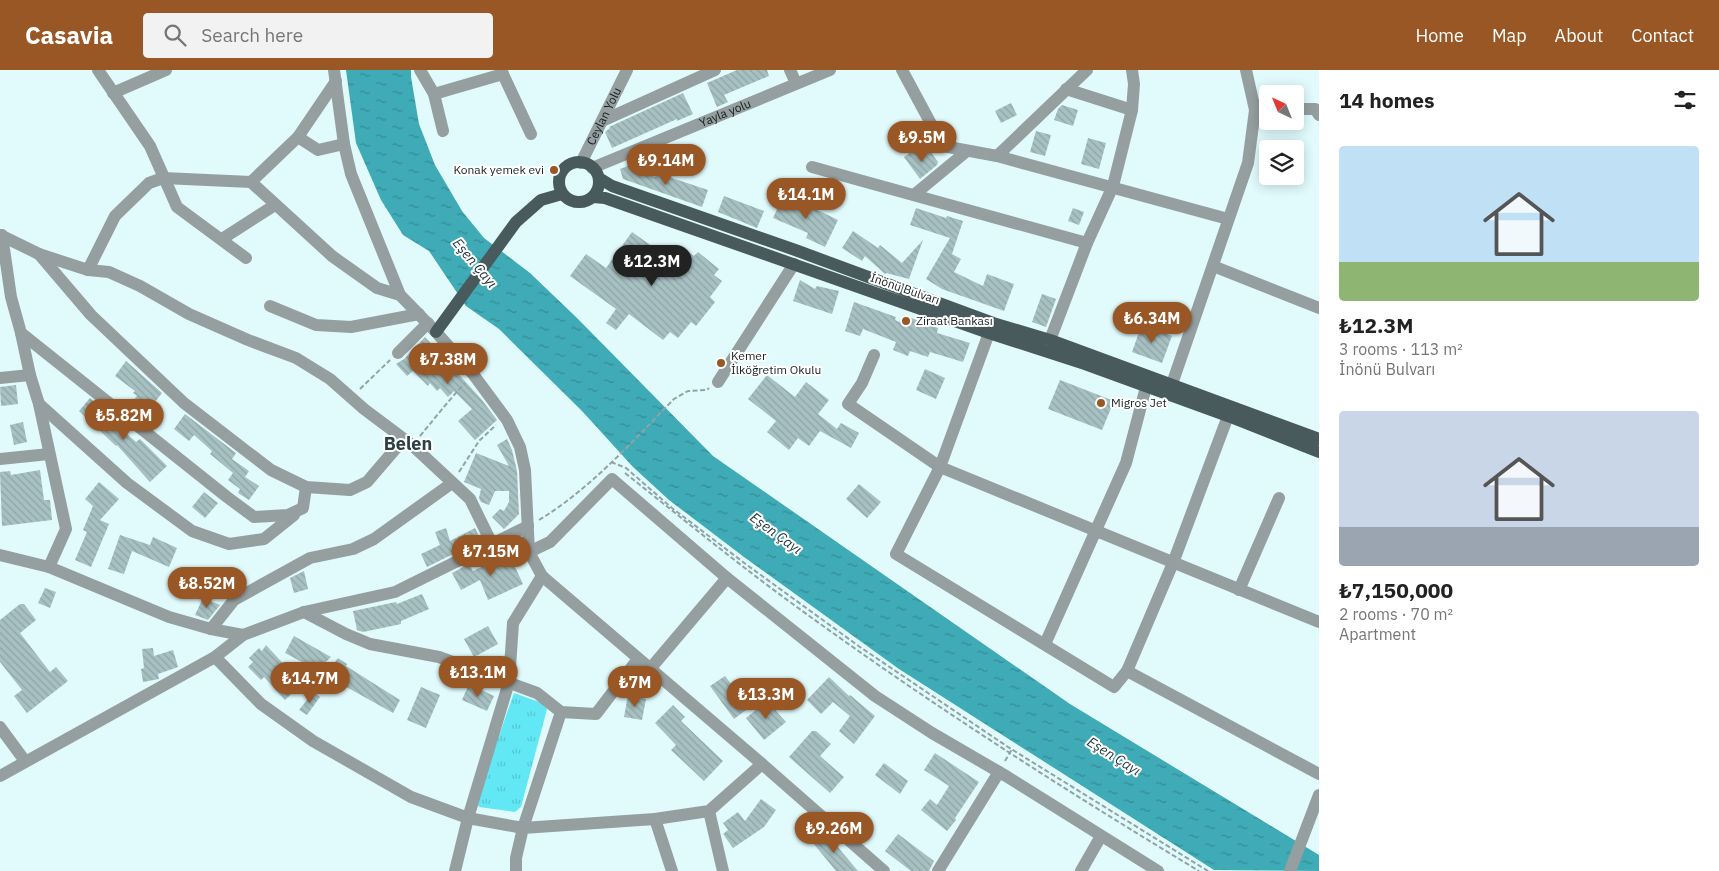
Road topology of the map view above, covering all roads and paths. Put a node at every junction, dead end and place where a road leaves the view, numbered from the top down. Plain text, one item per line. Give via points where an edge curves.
1 (98, 70) edge
2 (166, 70) edge
3 (420, 70) edge
4 (627, 70) edge
5 (715, 70) edge
6 (790, 70) edge
7 (830, 70) edge
8 (902, 70) edge
9 (1087, 70) edge
10 (1132, 70) edge
11 (1246, 70) edge
12 (502, 72) edge
13 (335, 76) edge
14 (796, 83) junction
15 (1066, 89) junction
16 (113, 93) junction
17 (434, 94) junction
18 (1259, 105) edge
19 (1304, 109) edge
20 (1132, 110) junction
21 (1319, 115) edge
22 (1259, 118) edge
23 (602, 122) junction
24 (443, 131) dead end
25 (531, 134) dead end
26 (298, 137) junction
27 (344, 144) junction
28 (967, 151) junction
29 (997, 156) junction
30 (812, 166) dead end
31 (591, 170) junction
32 (163, 178) junction
33 (251, 182) junction
34 (1113, 186) junction
35 (562, 194) junction
36 (915, 194) junction
37 (593, 197) junction
38 (275, 205) junction
39 (1228, 219) junction
40 (1, 235) edge
41 (222, 239) junction
42 (1087, 243) junction
43 (798, 251) junction
44 (39, 254) junction
45 (246, 258) dead end
46 (794, 264) junction
47 (1212, 266) junction
48 (88, 270) junction
49 (400, 295) junction
50 (5, 297) edge
51 (1318, 305) edge
52 (270, 306) dead end
53 (428, 323) junction
54 (991, 328) junction
55 (21, 333) junction
56 (1050, 340) junction
57 (398, 353) joint
58 (874, 355) dead end
59 (473, 374) junction
60 (30, 375) junction
61 (0, 378) edge
62 (718, 382) joint
63 (1146, 387) junction
64 (360, 389) dead end
65 (1170, 389) junction
66 (39, 404) junction
67 (1228, 416) junction
68 (507, 420) junction
69 (1319, 439) edge
70 (407, 442) junction
71 (1319, 452) edge
72 (49, 454) junction
73 (0, 458) edge
74 (611, 462) junction
75 (940, 467) junction
76 (452, 483) junction
77 (306, 487) junction
78 (1280, 498) dead end
79 (303, 508) junction
80 (528, 526) junction
81 (1096, 531) junction
82 (492, 544) junction
83 (529, 552) junction
84 (0, 555) edge
85 (1173, 563) junction
86 (49, 567) junction
87 (542, 576) junction
88 (727, 578) junction
89 (1239, 590) junction
90 (304, 612) junction
91 (1319, 622) edge
92 (211, 629) junction
93 (242, 635) junction
94 (1045, 644) junction
95 (215, 657) junction
96 (638, 659) junction
97 (650, 670) junction
98 (1127, 671) junction
99 (508, 682) junction
100 (561, 712) junction
101 (0, 727) edge
102 (1012, 749) junction
103 (1010, 753) junction
104 (25, 761) junction
105 (762, 764) junction
106 (999, 772) junction
107 (1319, 774) edge
108 (0, 776) edge
109 (1319, 795) edge
110 (709, 811) junction
111 (468, 818) junction
112 (655, 819) junction
113 (523, 828) junction
114 (1101, 836) junction
115 (1153, 870) edge
116 (455, 871) edge
117 (516, 871) edge
118 (672, 871) edge
119 (723, 871) edge
120 (884, 871) edge
121 (938, 871) edge
122 (1081, 871) edge
123 (1199, 871) edge
124 (1208, 871) edge
125 (1290, 871) edge

1 - 16 street
2 - 16 street
3 - 17 street
4 - 23 street, Ceylan Yolu
5 - 23 street
6 - 14 street
7 - 14 street, Yayla yolu
8 - 28 street via 943,146
9 - 15 street
10 - 20 street
11 - 18 street
12 - 17 street
12 - 25 street
13 - 26 street
13 - 27 street
14 - 31 street, Yayla yolu
15 - 20 street
15 - 29 street
16 - 32 street via 150,146
17 - 24 street
19 - 21 street via 1315,109
20 - 34 street
22 - 39 street via 1248,163
23 - 31 street, Ceylan Yolu
26 - 27 street via 318,150
26 - 33 street
27 - 49 street via 351,174
28 - 29 street
28 - 36 street
29 - 34 street
30 - 36 street
31 - 35 main road via 569,165 561,174
31 - 37 main road via 599,185
31 - 43 main road, İnönü Bulvarı via 612,186
32 - 33 street
32 - 41 street via 177,207
32 - 48 street via 149,183 115,216
33 - 38 street
34 - 39 street
34 - 42 street
35 - 37 main road via 573,202
35 - 53 main road via 541,200 516,222 453,310
36 - 42 street
37 - 46 main road, İnönü Bulvarı via 606,198
38 - 41 street
38 - 49 street via 332,256 377,288
39 - 47 street
40 - 44 street
40 - 50 street
41 - 45 street
42 - 56 street
43 - 46 main road
43 - 54 main road, İnönü Bulvarı
44 - 48 street
44 - 77 street via 91,315 184,403 271,470
46 - 54 main road, İnönü Bulvarı
46 - 62 street
47 - 51 street
47 - 65 street
48 - 70 street via 109,272 198,318 296,358 330,379
49 - 53 street
50 - 55 street
52 - 53 street via 316,325 351,327
53 - 57 street
53 - 59 street
54 - 56 main road, İnönü Bulvarı
54 - 63 main road, İnönü Bulvarı
54 - 75 street
55 - 60 street
55 - 79 street via 254,516 288,515
56 - 65 main road, İnönü Bulvarı
57 - 64 path
58 - 75 street via 862,383 848,404
59 - 68 street
59 - 70 path via 437,416
60 - 61 street
60 - 66 street
62 - 74 path via 707,390 688,390 674,399
63 - 65 main road, İnönü Bulvarı
63 - 81 street via 1126,464
65 - 67 main road, İnönü Bulvarı
65 - 69 main road, İnönü Bulvarı
66 - 72 street
66 - 79 street via 127,483 192,531 229,544 264,539
67 - 71 main road, İnönü Bulvarı
67 - 85 street
68 - 76 path via 493,426 480,440
68 - 80 street via 520,448 525,470
70 - 76 street
70 - 77 street via 367,482 350,490
72 - 73 street
72 - 86 street via 66,529
74 - 80 path via 551,513
74 - 102 path via 626,468 747,566 860,648
74 - 103 path via 800,610
75 - 81 street
75 - 94 street via 896,554
76 - 82 street via 470,499
76 - 92 street via 374,539 353,549 310,558 234,600
77 - 79 street
78 - 89 street
80 - 82 street
80 - 83 street
81 - 85 street
81 - 94 street
82 - 90 street via 395,592
83 - 87 street
83 - 88 street via 550,542 612,479
84 - 86 street
85 - 89 street
85 - 98 street
86 - 92 street via 169,617
87 - 96 street
87 - 99 street via 513,623
88 - 97 street
88 - 106 street via 875,696 932,734
89 - 91 street
90 - 93 street
90 - 99 street via 370,644 439,657
92 - 93 street
93 - 95 street
94 - 98 street via 1114,687
95 - 104 street
95 - 111 street via 261,704 313,741 411,797
96 - 97 street
96 - 100 street via 596,714
97 - 105 street
98 - 107 street
99 - 100 street via 537,693
99 - 111 street
100 - 113 street
101 - 104 street
102 - 103 path
102 - 124 path
103 - 106 path
103 - 123 path
104 - 108 street
105 - 110 street
105 - 120 street
106 - 114 street
106 - 121 street
109 - 125 street
110 - 112 street
110 - 119 street
111 - 113 street
111 - 116 street
112 - 113 street
112 - 118 street
113 - 117 street
114 - 115 street
114 - 122 street

